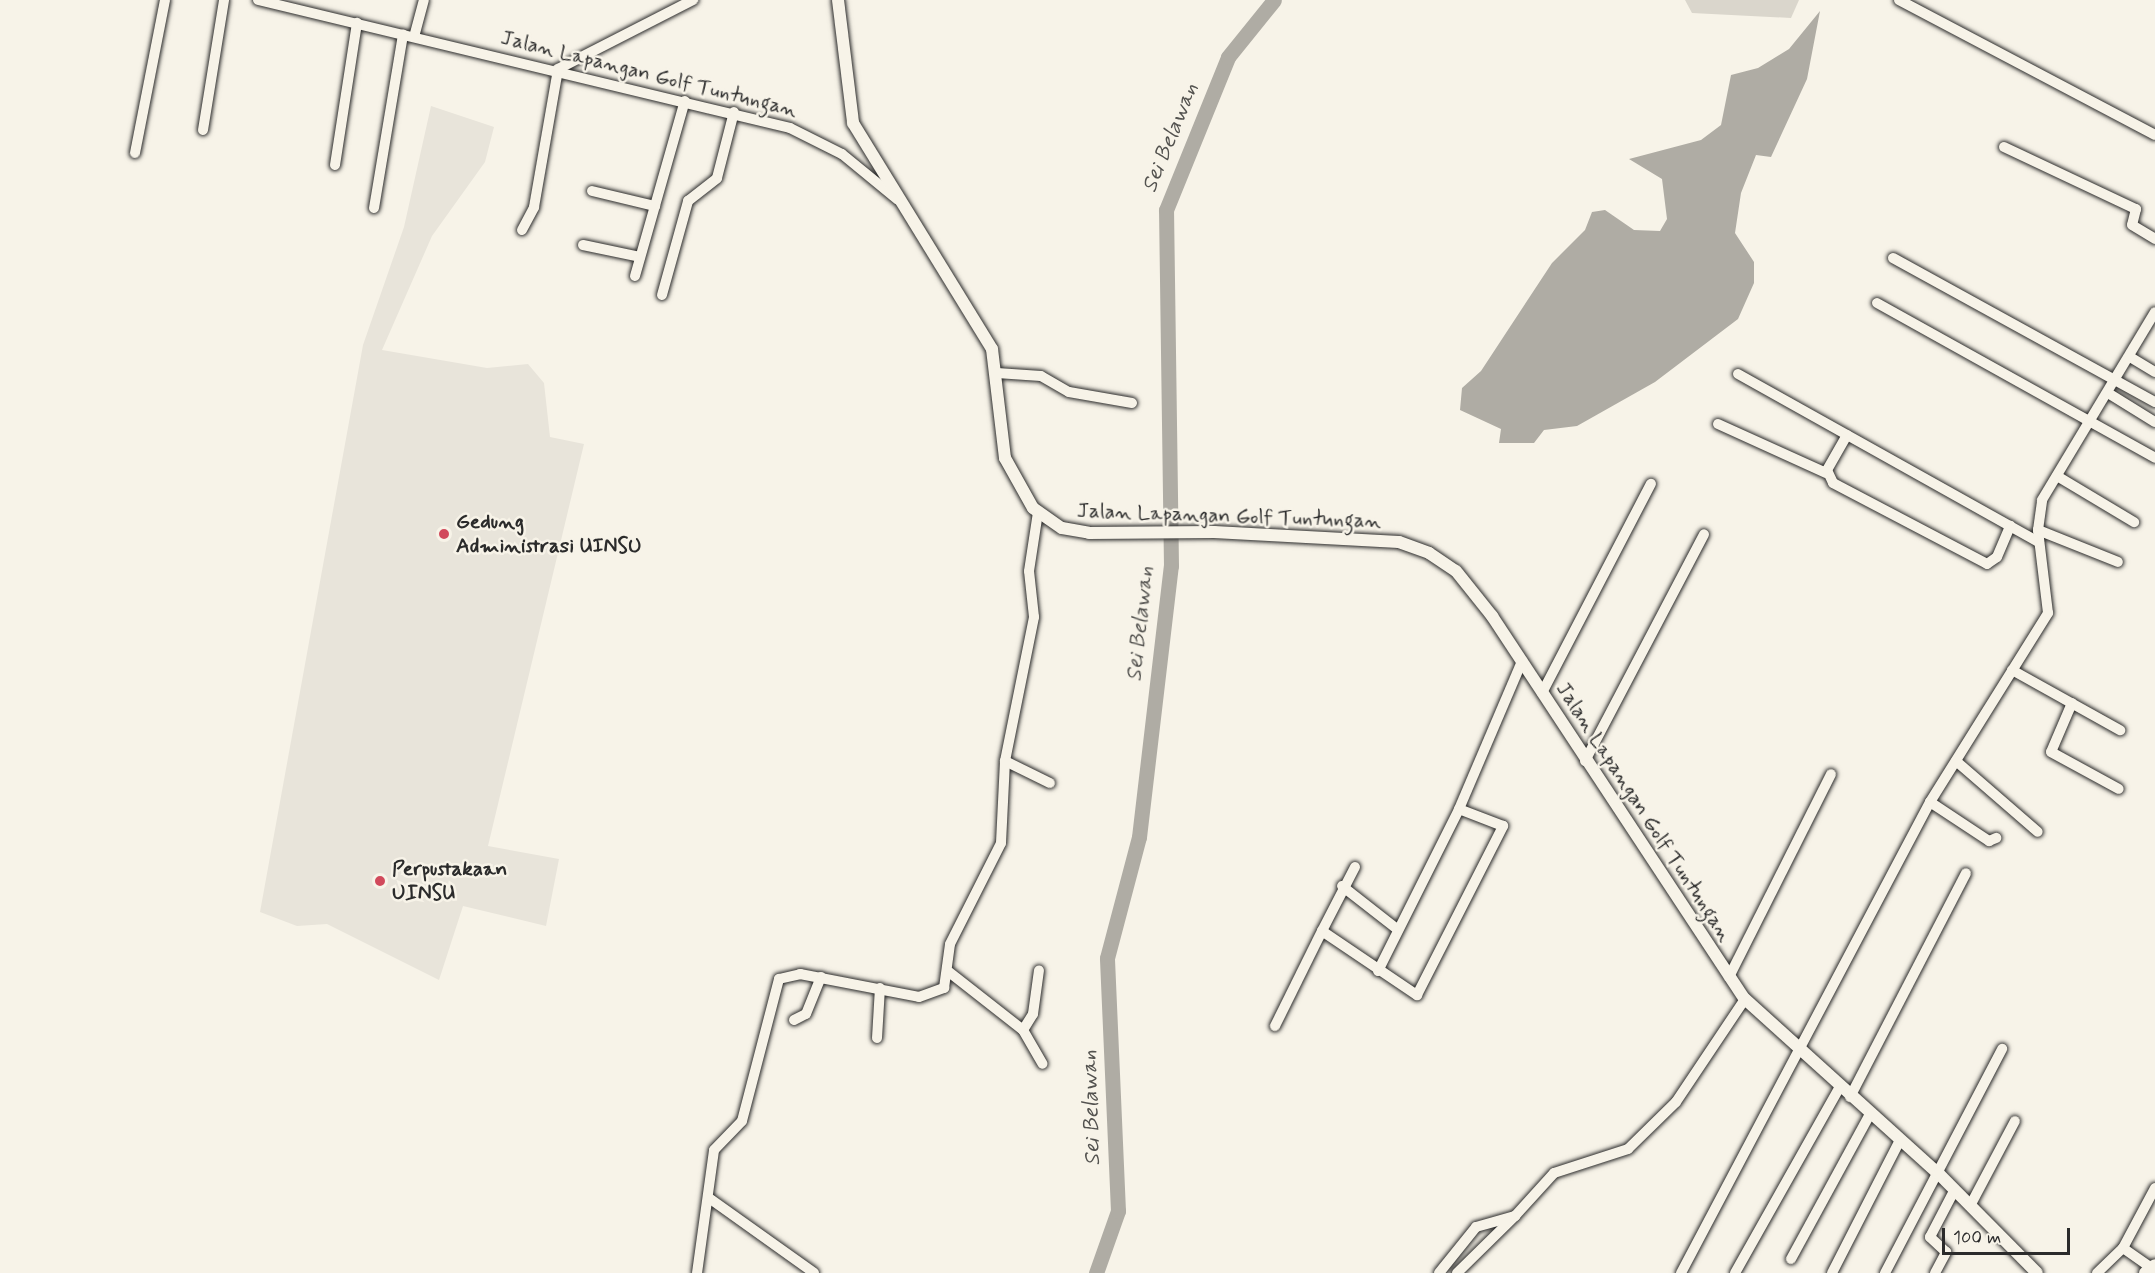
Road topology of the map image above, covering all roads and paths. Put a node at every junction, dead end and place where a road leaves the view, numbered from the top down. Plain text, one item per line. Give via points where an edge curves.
1 (165, 0) edge
2 (224, 0) edge
3 (258, 0) edge
4 (424, 0) edge
5 (693, 0) edge
6 (838, 0) edge
7 (1899, 0) edge
8 (357, 23) junction
9 (403, 34) junction
10 (414, 37) junction
11 (558, 69) junction
12 (685, 101) junction
13 (734, 112) junction
14 (203, 130) dead end
15 (2155, 135) edge
16 (2004, 147) dead end
17 (135, 153) dead end
18 (335, 165) dead end
19 (591, 191) dead end
20 (655, 206) junction
21 (905, 206) junction
22 (374, 208) dead end
23 (522, 230) dead end
24 (2155, 239) edge
25 (583, 245) dead end
26 (640, 257) junction
27 (1893, 258) dead end
28 (635, 276) dead end
29 (662, 295) dead end
30 (1877, 303) dead end
31 (2155, 312) edge
32 (2130, 357) junction
33 (2155, 372) edge
34 (997, 373) junction
35 (1738, 374) dead end
36 (2116, 378) junction
37 (2108, 393) junction
38 (2155, 402) edge
39 (1132, 403) dead end
40 (2088, 419) junction
41 (2155, 422) edge
42 (1718, 424) dead end
43 (1847, 435) junction
44 (2155, 458) edge
45 (1826, 473) junction
46 (2057, 476) junction
47 (1651, 484) dead end
48 (1038, 513) junction
49 (2134, 522) dead end
50 (2010, 526) junction
51 (2038, 530) junction
52 (1704, 534) dead end
53 (2039, 542) junction
54 (2118, 562) dead end
55 (1522, 661) junction
56 (2012, 670) junction
57 (1542, 693) junction
58 (2072, 704) junction
59 (2120, 730) dead end
60 (1005, 761) junction
61 (1585, 761) junction
62 (1956, 761) junction
63 (1831, 774) dead end
64 (1050, 783) dead end
65 (2119, 789) dead end
66 (1930, 802) junction
67 (1459, 809) junction
68 (2038, 832) dead end
69 (1996, 838) dead end
70 (1355, 867) dead end
71 (1966, 873) dead end
72 (1342, 886) junction
73 (1397, 929) junction
74 (1322, 931) junction
75 (1039, 970) dead end
76 (1378, 971) junction
77 (949, 972) junction
78 (821, 977) junction
79 (1729, 977) junction
80 (880, 988) junction
81 (1745, 999) junction
82 (794, 1020) dead end
83 (1275, 1026) dead end
84 (1023, 1029) junction
85 (877, 1038) dead end
86 (1799, 1049) junction
87 (2002, 1049) dead end
88 (1043, 1064) dead end
89 (1840, 1087) junction
90 (1850, 1097) junction
91 (1869, 1116) junction
92 (2015, 1121) dead end
93 (1900, 1140) junction
94 (1939, 1174) junction
95 (2155, 1188) edge
96 (1954, 1191) junction
97 (709, 1198) junction
98 (1970, 1206) junction
99 (1515, 1216) junction
100 (2127, 1251) junction
101 (1791, 1259) dead end
102 (2152, 1269) edge
103 (697, 1273) edge
104 (814, 1273) edge
105 (1439, 1273) edge
106 (1457, 1273) edge
107 (1681, 1273) edge
108 (1735, 1273) edge
109 (1832, 1273) edge
110 (1885, 1273) edge
111 (1935, 1273) edge
112 (2037, 1273) edge
113 (2097, 1273) edge

1 - 17 street
2 - 14 street
3 - 8 street, Jalan Lapangan Golf Tuntungan
4 - 10 street
5 - 11 street
6 - 21 main road via 852,123
7 - 15 street
8 - 9 street, Jalan Lapangan Golf Tuntungan
8 - 18 street
9 - 10 street, Jalan Lapangan Golf Tuntungan
9 - 22 street
10 - 11 street, Jalan Lapangan Golf Tuntungan
11 - 12 street, Jalan Lapangan Golf Tuntungan
11 - 23 street via 534,207
12 - 13 street, Jalan Lapangan Golf Tuntungan
12 - 20 street
13 - 21 street, Jalan Lapangan Golf Tuntungan via 814,138 858,165
13 - 29 street via 717,178 688,201
16 - 24 street via 2136,209 2132,225
19 - 20 street
20 - 26 street
21 - 34 main road, Jalan Lapangan Golf Tuntungan via 987,339
25 - 26 street
26 - 28 street
27 - 36 street
30 - 40 street
31 - 32 street
32 - 33 street
32 - 36 street
34 - 39 street via 1042,376 1069,392
34 - 48 main road, Jalan Lapangan Golf Tuntungan via 1005,458 1015,482
35 - 43 street
36 - 37 street
36 - 38 street
37 - 40 street
37 - 41 street
40 - 44 street
40 - 46 street
42 - 45 street
43 - 45 street
43 - 50 street
45 - 50 street via 1833,483 1986,564 1997,557
46 - 49 street
46 - 51 street via 2042,500
47 - 57 street
48 - 55 main road, Jalan Lapangan Golf Tuntungan via 1070,531 1214,532 1386,540 1429,553 1470,586
48 - 60 street via 1029,571 1034,617
50 - 53 street
51 - 53 street
51 - 54 street
52 - 61 street
53 - 56 street via 2050,607
55 - 57 main road, Jalan Lapangan Golf Tuntungan
55 - 67 street
56 - 58 street
56 - 62 street
57 - 61 main road, Jalan Lapangan Golf Tuntungan
58 - 59 street
58 - 65 street via 2051,752
60 - 64 street
60 - 77 street via 1000,849 950,944
61 - 79 main road, Jalan Lapangan Golf Tuntungan
62 - 66 street
62 - 68 street
63 - 79 street
66 - 69 street via 1989,841
66 - 86 street
67 - 73 street
67 - 76 street via 1503,826 1425,984 1415,995
70 - 72 street
71 - 90 street
72 - 73 street
72 - 74 street
73 - 76 street
74 - 76 street
74 - 83 street
75 - 84 street via 1034,1014
77 - 80 street via 944,987 930,996
77 - 84 street
78 - 80 street
78 - 82 street via 806,1014
78 - 97 street via 784,975 773,989 749,1101 742,1121 714,1150
79 - 81 main road, Jalan Lapangan Golf Tuntungan
80 - 85 street
81 - 86 main road, Jalan Lapangan Golf Tuntungan
81 - 99 street via 1676,1102 1628,1149 1554,1173
84 - 88 street
86 - 89 main road, Jalan Lapangan Golf Tuntungan
86 - 107 street
87 - 94 street
89 - 90 main road, Jalan Lapangan Golf Tuntungan
89 - 108 street
90 - 91 main road, Jalan Lapangan Golf Tuntungan
91 - 93 main road, Jalan Lapangan Golf Tuntungan
91 - 101 street
92 - 98 street
93 - 94 main road, Jalan Lapangan Golf Tuntungan
93 - 109 street
94 - 96 main road, Jalan Lapangan Golf Tuntungan
94 - 110 street
95 - 100 street
96 - 98 main road, Jalan Lapangan Golf Tuntungan
96 - 111 street via 1930,1237 1945,1252
97 - 103 street
97 - 104 street
98 - 112 main road, Jalan Lapangan Golf Tuntungan
99 - 105 street via 1476,1227
99 - 106 street
100 - 102 street
100 - 113 street

